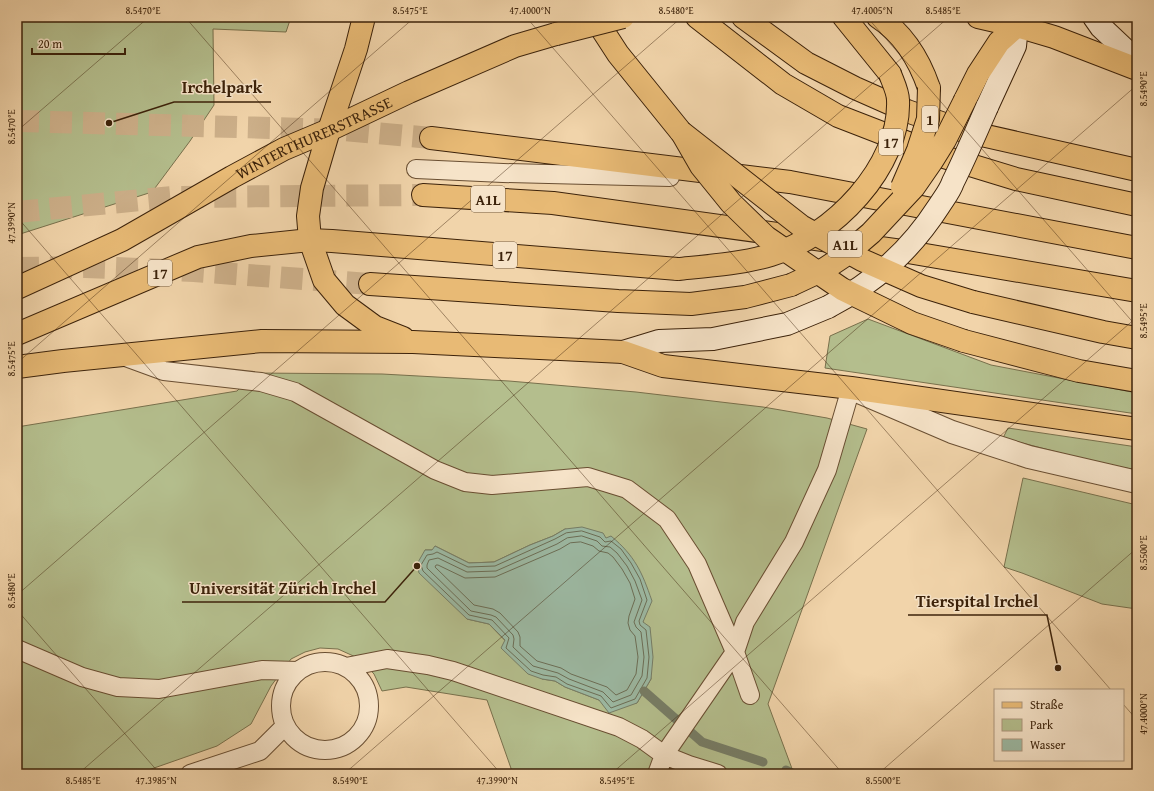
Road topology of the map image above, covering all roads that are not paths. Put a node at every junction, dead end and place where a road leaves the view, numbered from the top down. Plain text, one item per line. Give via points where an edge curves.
1 (364, 17) edge
2 (594, 17) edge
3 (623, 17) edge
4 (697, 17) edge
5 (743, 17) edge
6 (844, 17) edge
7 (878, 17) edge
8 (978, 17) edge
9 (1094, 17) edge
10 (1020, 22) edge
11 (1137, 61) edge
12 (1137, 69) edge
13 (328, 130) junction
14 (681, 132) junction
15 (431, 138) tunnel mouth
16 (416, 169) dead end
17 (1137, 170) edge
18 (790, 182) junction
19 (423, 195) tunnel mouth
20 (1137, 205) edge
21 (891, 210) junction
22 (310, 240) junction
23 (1137, 248) edge
24 (370, 284) tunnel mouth
25 (20, 285) edge
26 (1137, 291) edge
27 (17, 334) edge
28 (1137, 338) edge
29 (413, 342) junction
30 (623, 352) junction
31 (123, 356) junction
32 (17, 367) edge
33 (1137, 381) edge
34 (851, 388) junction
35 (1137, 429) edge
36 (1137, 482) edge
37 (17, 649) edge
38 (732, 657) junction
39 (346, 667) junction
40 (298, 671) junction
41 (750, 695) dead end
42 (285, 726) junction
43 (664, 755) junction
44 (190, 774) edge
45 (657, 774) edge
46 (718, 774) edge

1 - 13 main road via 356,49
2 - 14 main road via 618,54
3 - 13 main road, WINTERTHURERSTRASSE, bridge via 508,49
4 - 20 main road via 783,84 838,116 944,157 1016,179
5 - 17 main road, 1 via 806,63 907,111 964,131
6 - 22 main road, 17, bridge via 890,74 898,99 897,123 889,151 854,202 802,242 772,255 738,263 678,269
7 - 21 main road, bridge via 900,36 918,59 929,88 926,125 918,150
8 - 10 main road
9 - 11 street
10 - 12 main road
10 - 21 main road, bridge via 999,42 978,74 932,161 914,187
10 - 30 street, bridge via 1015,46 953,184 905,250 881,273 852,294 787,324 713,339 659,341
13 - 22 main road via 312,188 308,216
13 - 25 main road, WINTERTHURERSTRASSE via 232,176 122,240
14 - 28 main road, bridge via 808,229 862,260 921,286 973,302
14 - 33 main road, bridge via 701,166 731,203 766,237 842,289 912,322 964,341 1078,371
15 - 18 main road
16 - 18 lane
18 - 23 main road
19 - 26 main road, A1L via 553,203 902,251
21 - 24 main road, bridge via 871,233 844,256 822,270 791,285 745,297 691,304
22 - 27 main road, 17 via 250,246 198,258
22 - 29 main road via 324,280 345,305 375,327
29 - 30 main road
29 - 31 main road via 247,342
30 - 34 main road via 663,366
31 - 32 main road
31 - 38 lane via 164,371 261,382 295,392 435,470 465,482 492,485 588,477 627,489 667,519 697,564
34 - 35 main road
34 - 36 street via 952,432 1029,457
34 - 38 lane via 827,470 794,542 745,622
37 - 40 lane via 82,677 118,687 159,689 262,670
38 - 41 lane
38 - 43 lane
39 - 40 lane via 334,662 321,662
39 - 42 lane via 358,676 366,689 370,704 368,719 361,732 350,743 337,749 322,750 307,746 294,738
39 - 43 lane via 387,659 453,671 619,726
40 - 42 lane via 288,682 282,696 281,711
42 - 44 lane via 260,752
43 - 45 lane
43 - 46 lane

